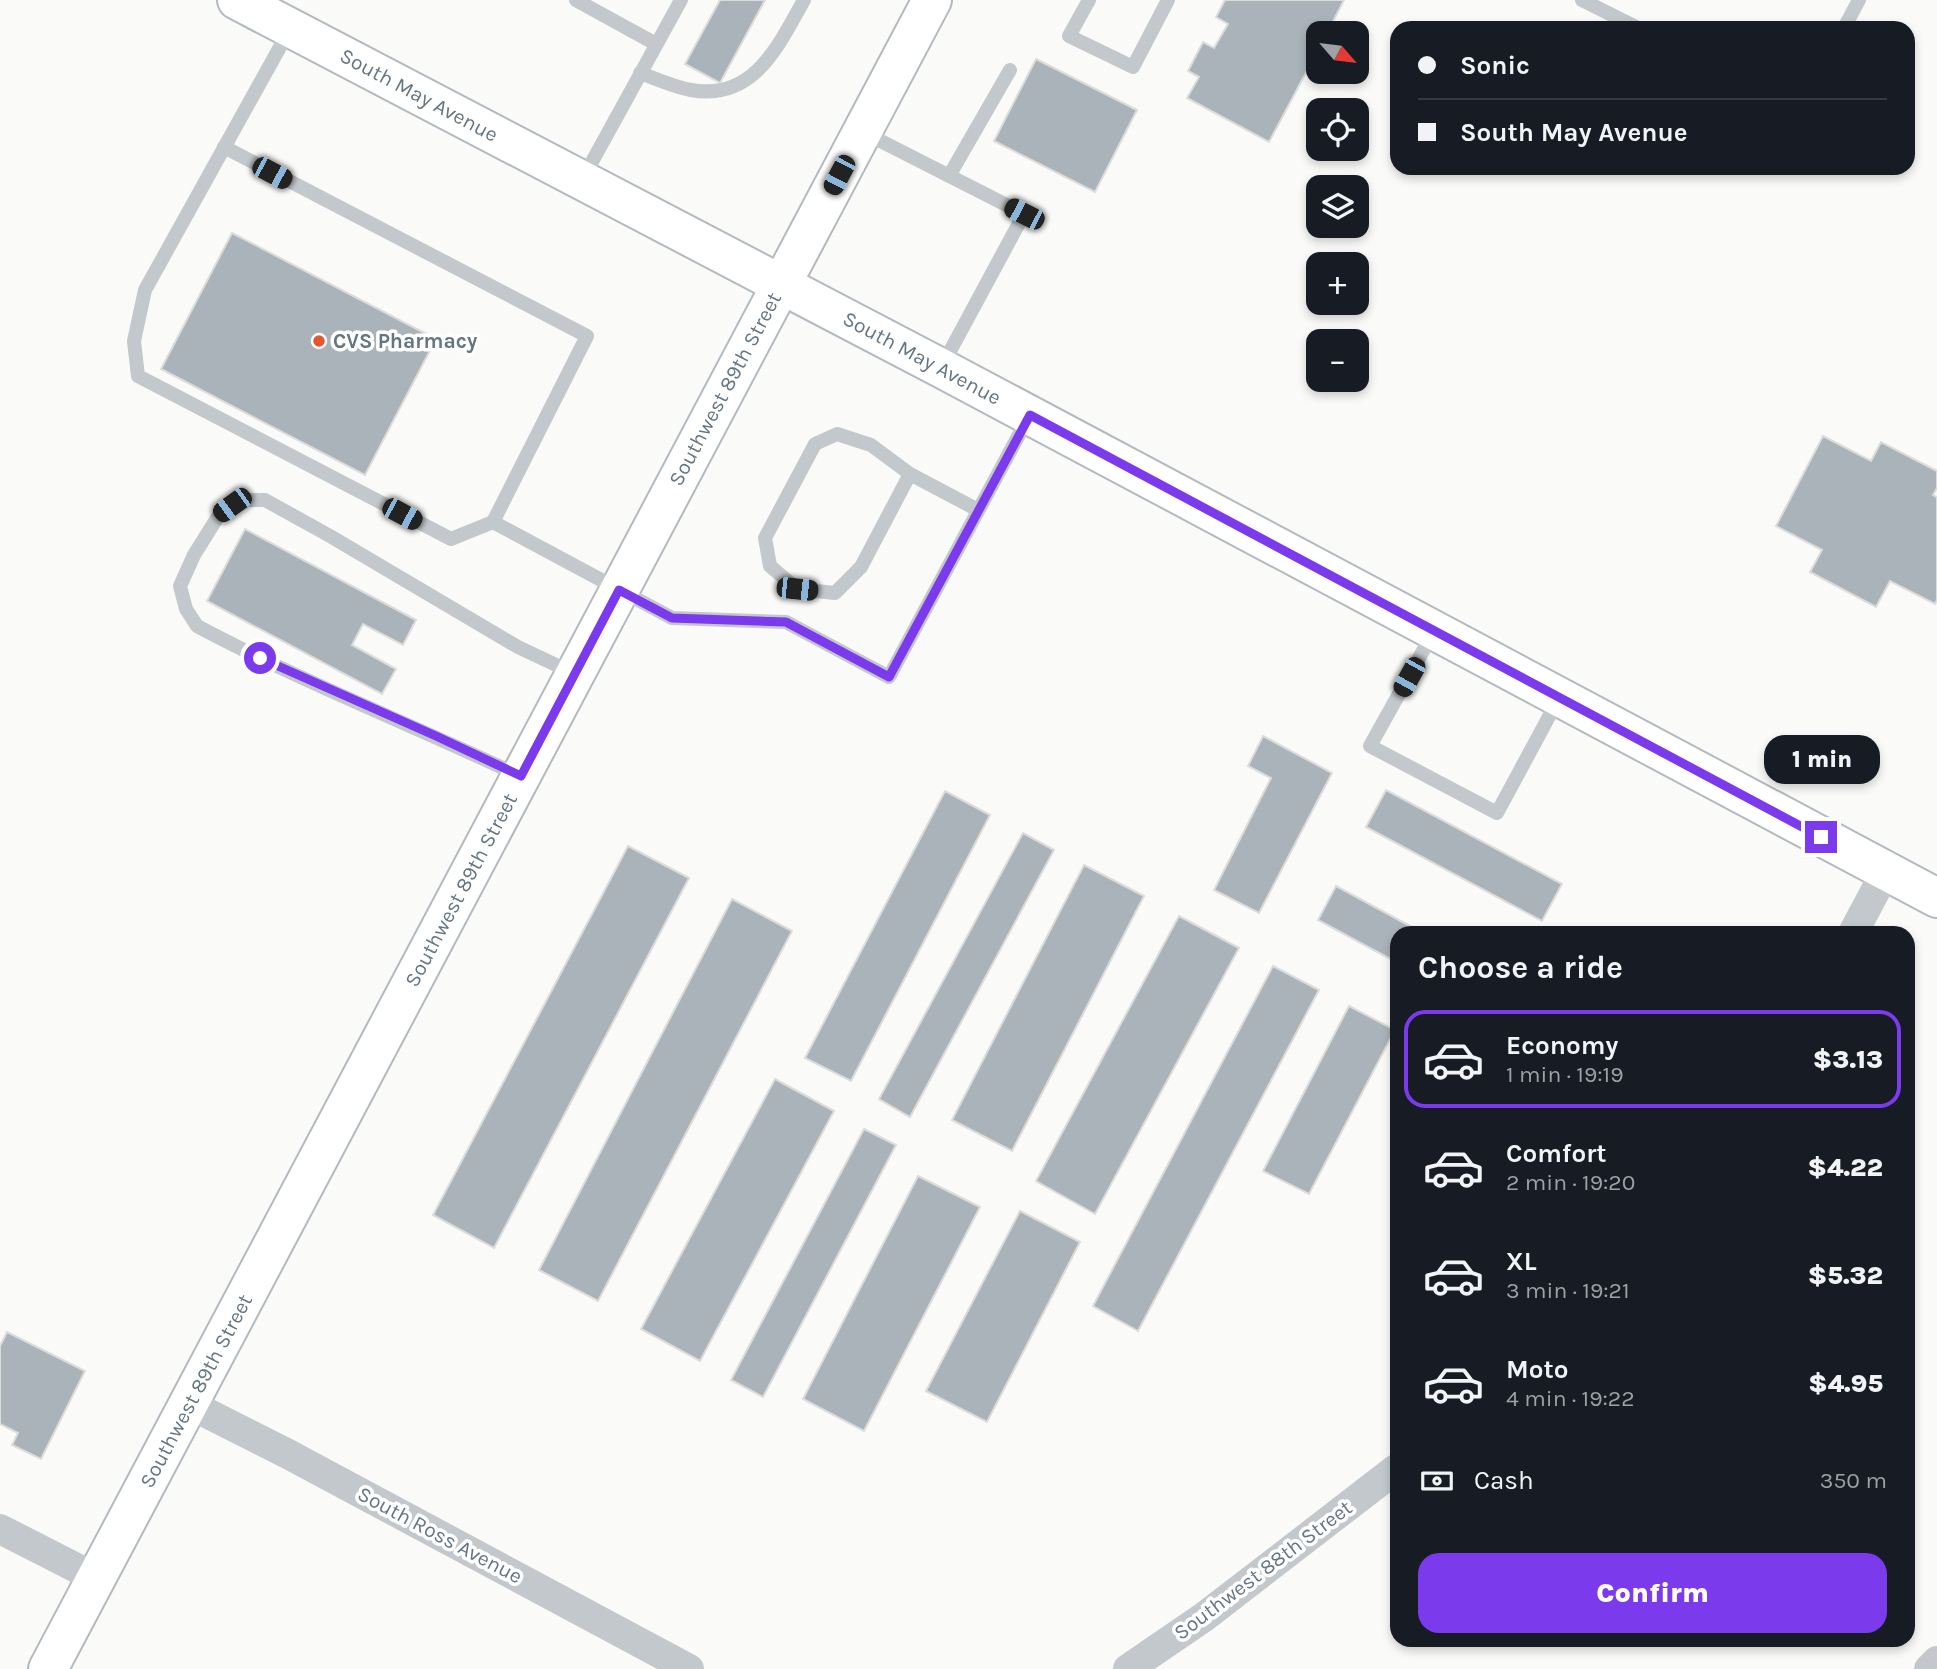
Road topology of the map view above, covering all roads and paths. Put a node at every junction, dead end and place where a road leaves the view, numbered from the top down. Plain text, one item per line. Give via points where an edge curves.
1 (237, 0) edge
2 (576, 0) edge
3 (681, 0) edge
4 (804, 0) edge
5 (932, 0) edge
6 (1089, 0) edge
7 (1168, 0) edge
8 (1582, 0) edge
9 (1860, 0) edge
10 (1624, 21) edge
11 (1848, 21) edge
12 (290, 28) junction
13 (656, 44) junction
14 (1010, 69) dead end
15 (640, 73) junction
16 (862, 131) junction
17 (224, 148) junction
18 (949, 176) junction
19 (582, 180) junction
20 (781, 284) junction
21 (941, 368) junction
22 (1030, 415) junction
23 (910, 474) junction
24 (978, 510) junction
25 (493, 523) junction
26 (619, 590) junction
27 (1434, 630) junction
28 (575, 674) junction
29 (1560, 697) junction
30 (521, 776) junction
31 (1886, 871) junction
32 (1937, 898) edge
33 (1857, 926) edge
34 (190, 1404) junction
35 (1390, 1474) edge
36 (0, 1529) edge
37 (96, 1578) junction
38 (1937, 1661) edge
39 (48, 1669) edge
40 (689, 1669) edge
41 (1128, 1669) edge
42 (1929, 1669) edge

1 - 12 main road, South May Avenue
2 - 13 lane
3 - 13 lane
4 - 15 lane via 766,62 745,82 719,92 690,90
5 - 16 main road, Southwest 89th Street
6 - 7 lane via 1069,36 1133,67
8 - 10 lane
9 - 11 lane
12 - 17 lane
12 - 19 main road, South May Avenue
13 - 15 lane
14 - 18 lane
15 - 19 lane
16 - 18 lane
16 - 20 main road, Southwest 89th Street
17 - 25 lane via 586,336
17 - 25 lane via 145,290 134,341 138,376 451,539
18 - 21 lane via 1024,214
19 - 20 main road, South May Avenue
20 - 21 main road, South May Avenue
20 - 26 main road, Southwest 89th Street
21 - 22 main road, South May Avenue
22 - 24 lane
22 - 27 main road, South May Avenue
23 - 23 lane via 871,445 837,435 815,444 765,538 770,566 797,589 835,593 861,567
23 - 24 lane
24 - 26 lane via 889,677 786,622 672,618
25 - 26 lane
26 - 28 main road, Southwest 89th Street
27 - 29 main road, South May Avenue
27 - 29 lane via 1370,746 1497,813
28 - 30 main road, Southwest 89th Street
28 - 30 lane via 518,647 265,500 247,500 219,515 194,555 180,586 197,626
29 - 31 main road, South May Avenue
30 - 34 main road, Southwest 89th Street
31 - 32 main road, South May Avenue
31 - 33 street
34 - 37 main road, Southwest 89th Street
34 - 40 street, South Ross Avenue
35 - 41 street, Southwest 88th Street via 1204,1617
36 - 37 street
37 - 39 main road, Southwest 89th Street
38 - 42 street

